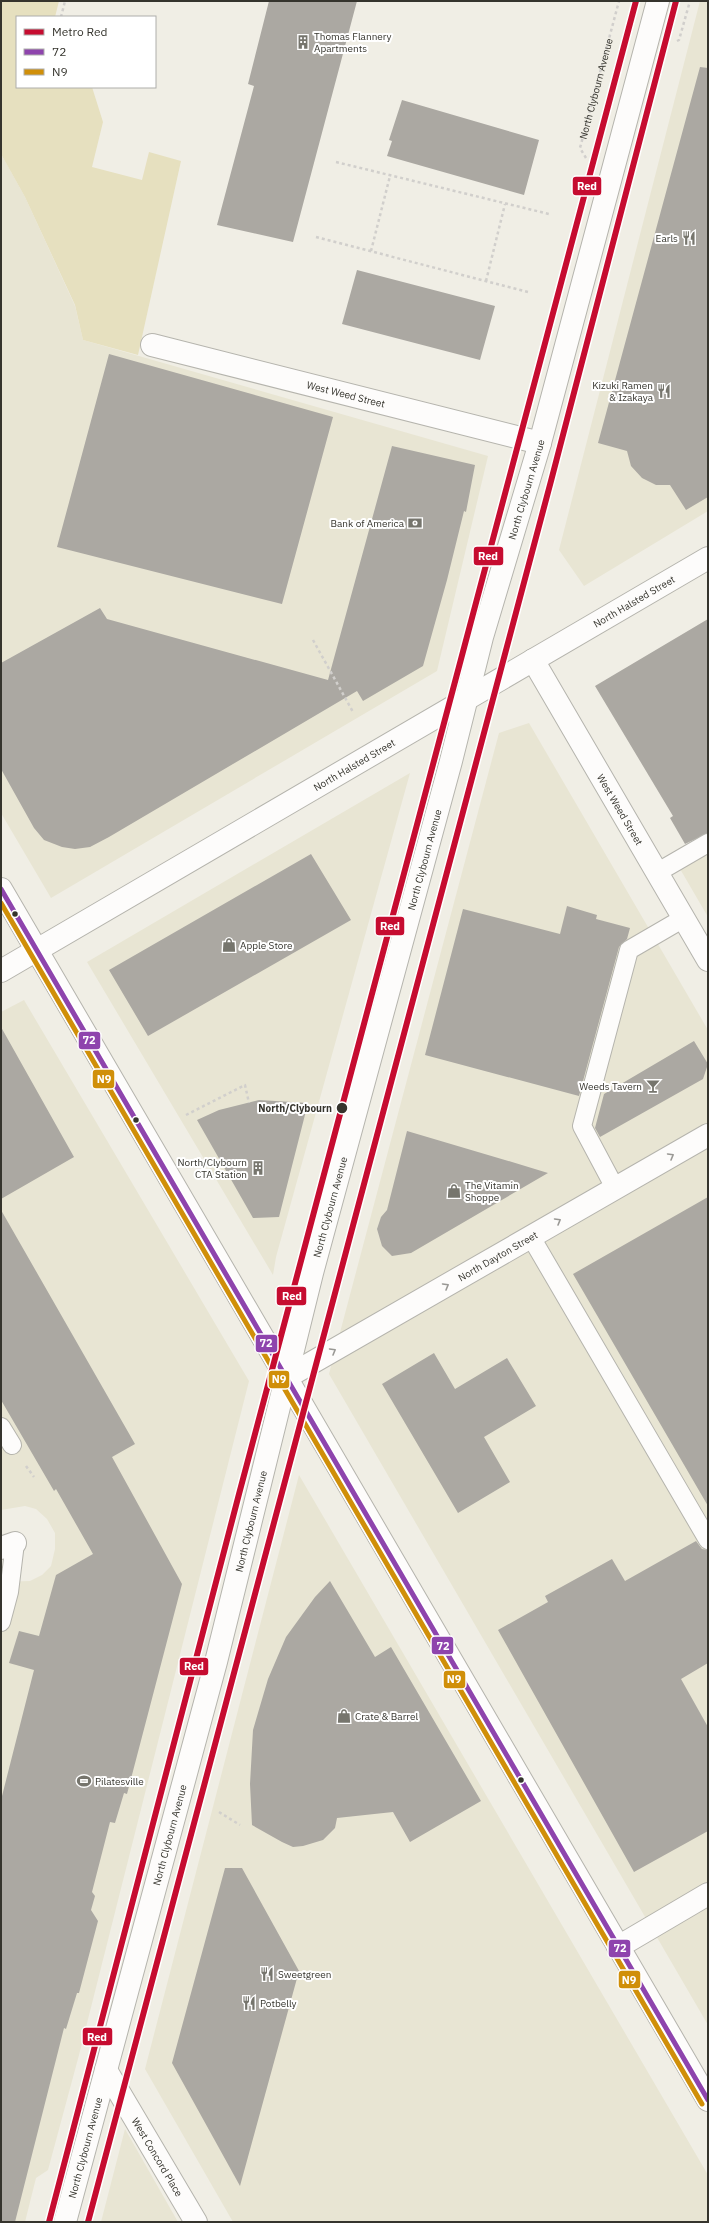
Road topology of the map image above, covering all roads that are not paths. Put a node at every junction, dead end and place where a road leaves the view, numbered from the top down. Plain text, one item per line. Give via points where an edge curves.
1 (658, 1) edge
2 (152, 345) dead end
3 (540, 442) junction
4 (708, 558) edge
5 (533, 660) junction
6 (466, 699) junction
7 (708, 843) edge
8 (658, 872) junction
9 (1, 889) edge
10 (684, 918) junction
11 (36, 951) junction
12 (708, 960) edge
13 (1, 972) edge
14 (708, 1135) edge
15 (615, 1188) junction
16 (531, 1237) junction
17 (287, 1377) junction
18 (1, 1427) edge
19 (12, 1445) dead end
20 (708, 1540) edge
21 (8, 1546) edge
22 (1, 1622) edge
23 (708, 1894) edge
24 (618, 1947) junction
25 (106, 2070) junction
26 (708, 2100) edge
27 (65, 2222) edge
28 (196, 2222) edge

1 - 3 main road, North Clybourn Avenue
2 - 3 main road, West Weed Street
3 - 6 main road, North Clybourn Avenue
4 - 5 main road, North Halsted Street
5 - 6 main road, North Halsted Street
5 - 8 main road, West Weed Street
6 - 11 main road, North Halsted Street
6 - 17 main road, North Clybourn Avenue via 314,1266
7 - 8 lane
8 - 10 main road, West Weed Street
9 - 11 main road
10 - 12 main road, West Weed Street
10 - 15 lane via 629,950 582,1126
11 - 13 main road, North Halsted Street
11 - 17 main road
15 -> 14 main road, North Dayton Street
16 -> 15 main road, North Dayton Street
17 -> 16 main road, North Dayton Street
16 - 20 lane
17 - 24 main road
17 - 25 main road, North Clybourn Avenue via 218,1655
18 - 19 lane
21 - 22 lane via 9,1592
23 - 24 main road
24 - 26 main road
25 - 27 main road, North Clybourn Avenue
25 - 28 main road, West Concord Place

